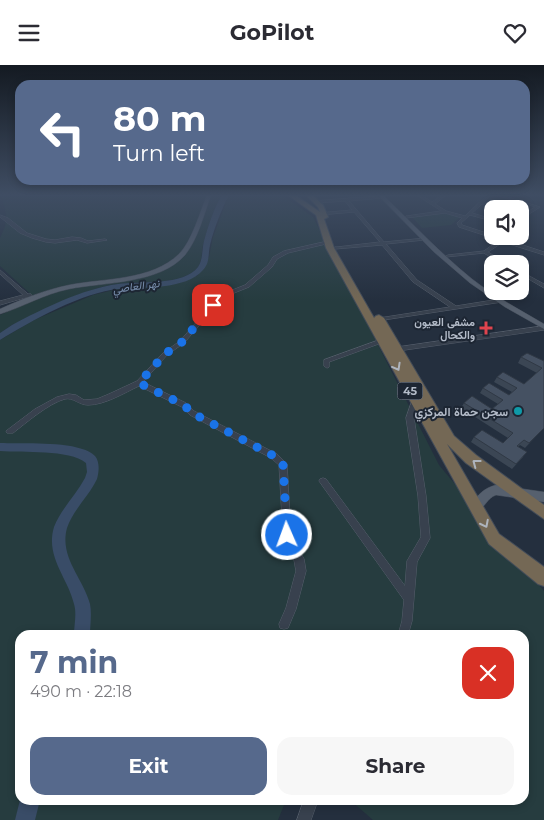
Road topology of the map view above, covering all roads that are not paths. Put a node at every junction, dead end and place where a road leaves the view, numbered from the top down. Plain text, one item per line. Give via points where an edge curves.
1 (19, 230) edge
2 (187, 230) edge
3 (193, 230) edge
4 (327, 230) edge
5 (371, 230) edge
6 (415, 230) edge
7 (421, 230) edge
8 (472, 230) edge
9 (484, 235) edge
10 (424, 239) junction
11 (105, 240) dead end
12 (382, 244) junction
13 (333, 245) junction
14 (495, 245) edge
15 (514, 245) edge
16 (485, 251) junction
17 (491, 255) edge
18 (544, 255) edge
19 (448, 256) junction
20 (461, 270) junction
21 (0, 271) edge
22 (529, 277) edge
23 (543, 285) edge
24 (29, 296) junction
25 (500, 301) junction
26 (0, 305) edge
27 (11, 305) junction
28 (455, 308) junction
29 (0, 312) edge
30 (527, 315) junction
31 (379, 320) junction
32 (544, 322) edge
33 (544, 328) edge
34 (382, 341) junction
35 (398, 349) junction
36 (327, 366) dead end
37 (139, 383) junction
38 (415, 400) junction
39 (10, 431) dead end
40 (323, 481) dead end
41 (516, 493) junction
42 (544, 497) edge
43 (477, 506) junction
44 (544, 513) edge
45 (541, 573) edge
46 (408, 598) junction
47 (284, 624) dead end
48 (404, 630) edge
49 (309, 805) edge
50 (304, 820) edge

1 - 11 street via 49,241 73,237 87,242
2 - 24 main road via 176,253 140,271 66,284
3 - 24 main road via 184,250 167,265 140,275
4 - 13 highway, 45
5 - 12 street
6 - 10 main road
7 - 19 main road
8 - 9 street
10 - 12 street
10 - 20 main road
12 - 13 street
12 - 28 street via 415,281
13 - 31 highway, 45
13 - 34 highway, 45
13 - 37 street via 286,251 275,258 247,286 222,296 182,342 165,354
14 - 16 street
15 - 18 street
16 - 17 street
16 - 19 street
19 - 20 main road
20 - 25 main road
20 - 30 main road
21 - 24 street
22 - 23 street
24 - 26 street
24 - 27 main road
25 - 28 street
25 - 30 main road
26 - 27 main road
27 - 29 main road
28 - 31 street
30 - 32 main road
30 - 33 main road
31 - 35 highway, 45
33 - 35 street
34 - 36 street via 326,361
34 -> 38 highway, 45
41 -> 35 highway, 45 via 450,439
37 - 39 street via 98,401 85,402 74,396 65,397
37 - 47 street via 184,405 192,413 274,456 283,464 287,535 301,571
38 - 43 highway, 45
38 - 46 street via 410,418 426,538 412,561
40 - 46 street
41 - 42 main road
41 - 43 main road via 491,491
41 - 44 highway, 45
43 -> 45 highway, 45 via 494,539
46 - 48 street
49 - 50 street

